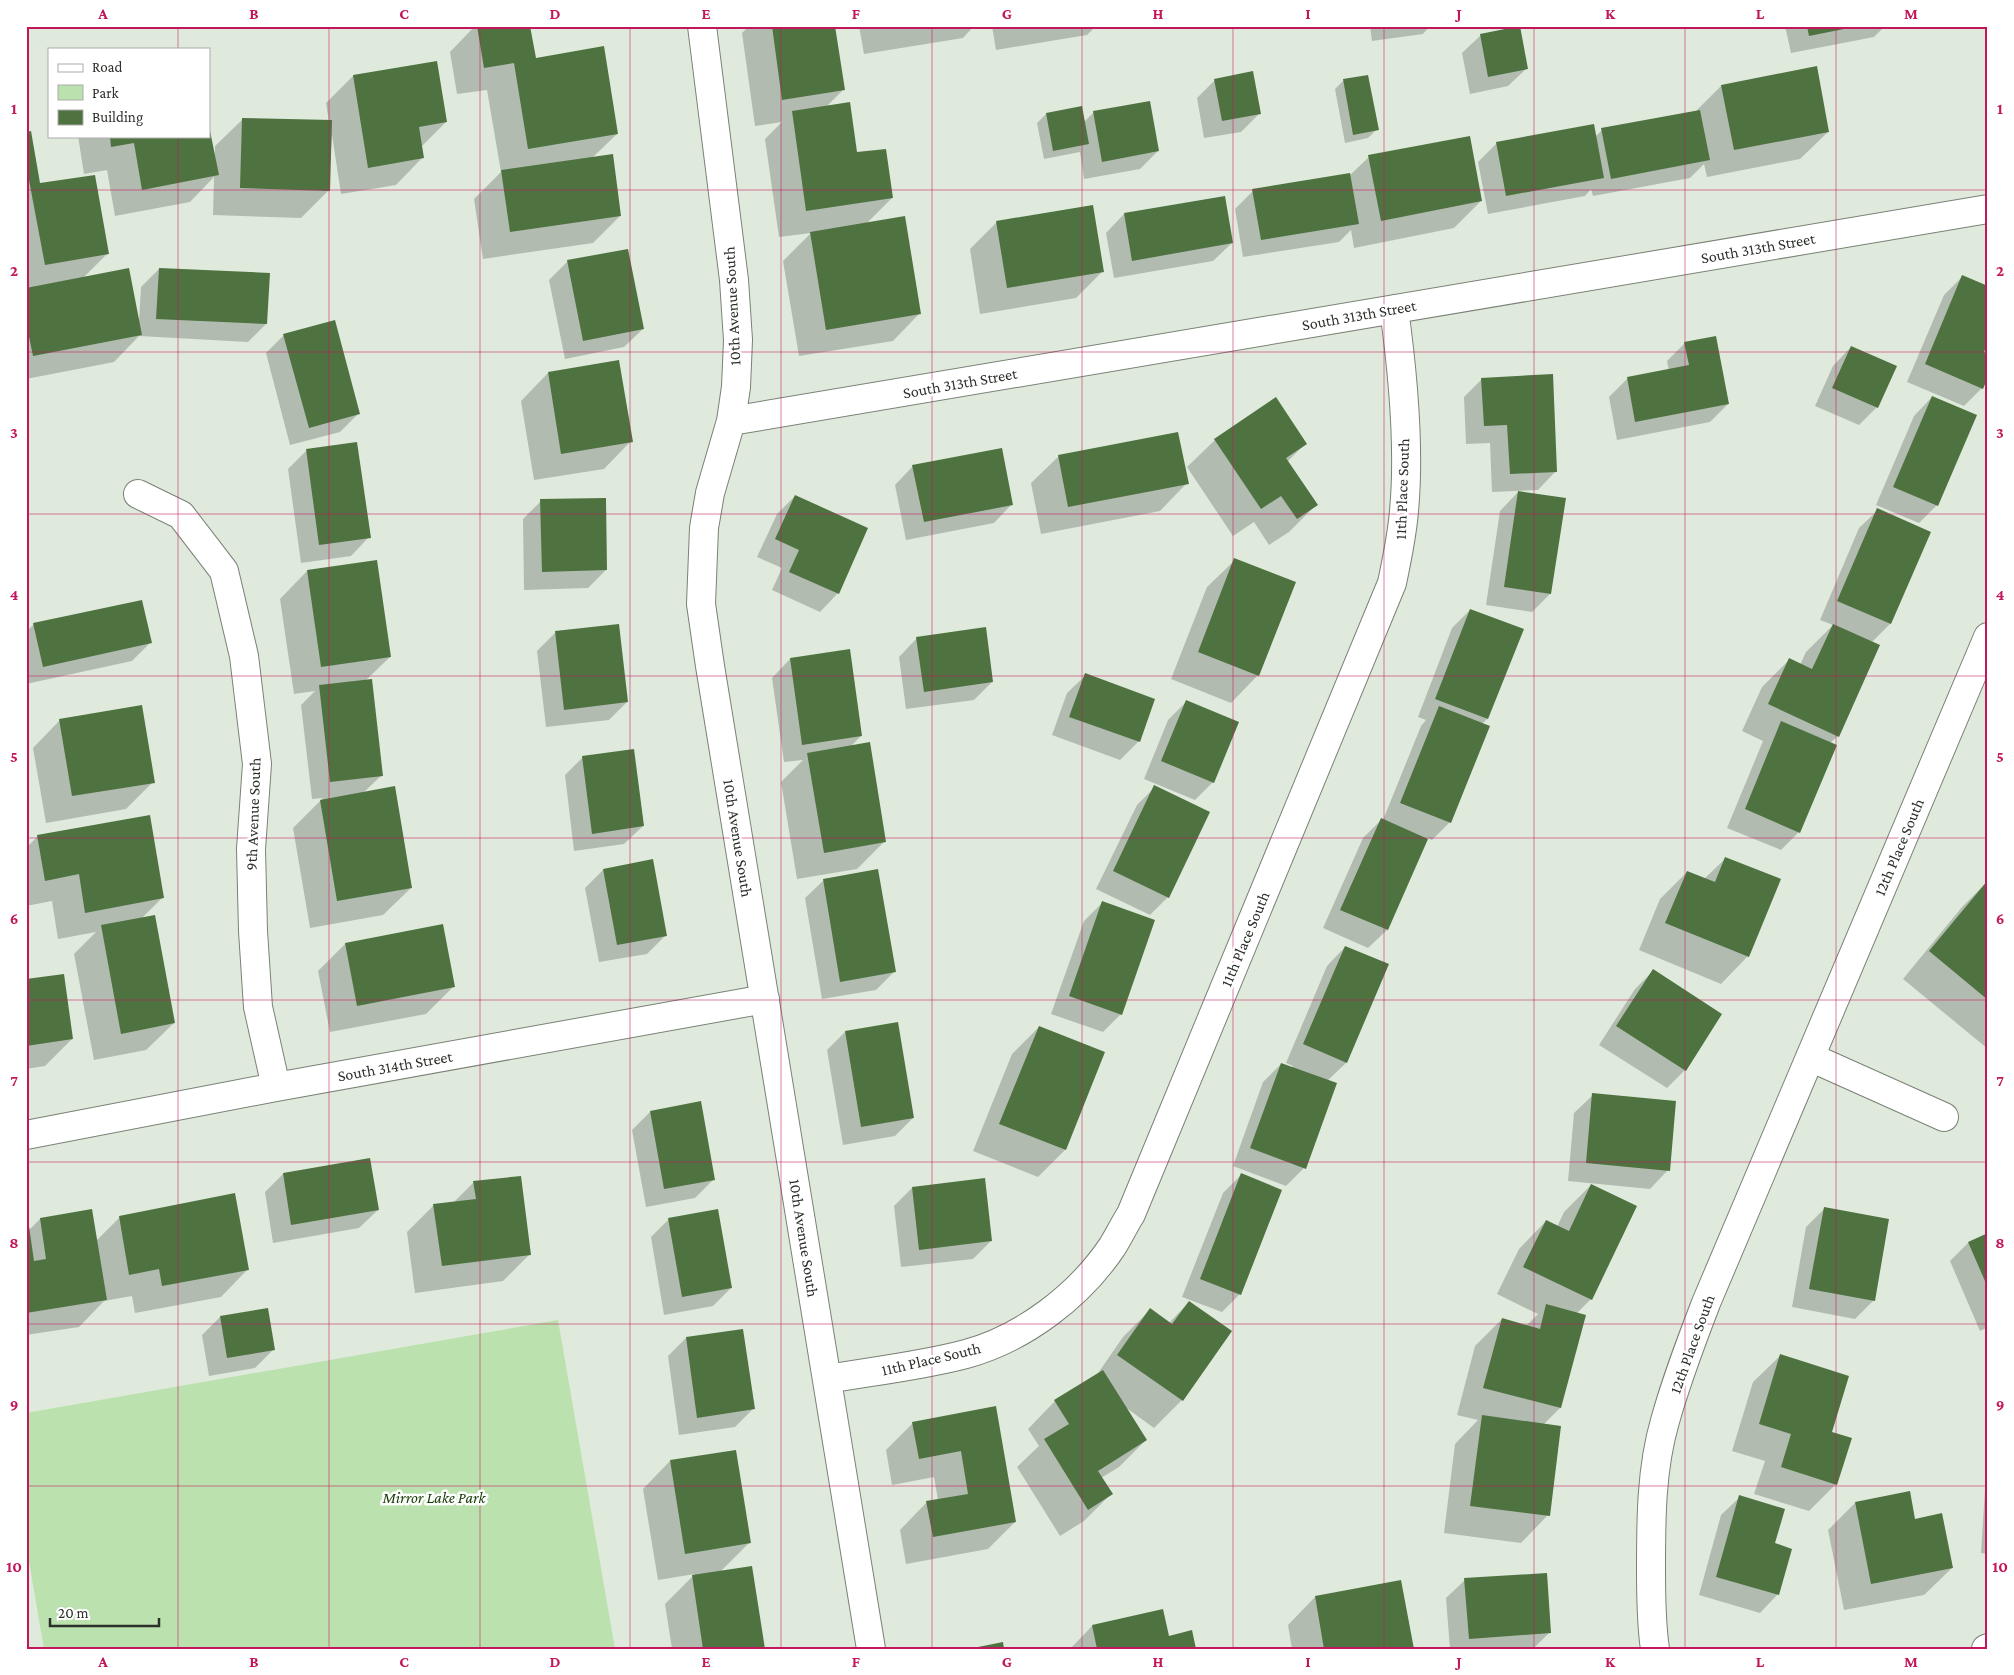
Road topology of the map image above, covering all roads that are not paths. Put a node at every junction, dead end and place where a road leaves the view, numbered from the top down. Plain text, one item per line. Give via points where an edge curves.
1 (702, 26) edge
2 (1988, 209) edge
3 (1394, 309) junction
4 (730, 421) junction
5 (138, 494) dead end
6 (1988, 637) edge
7 (765, 999) junction
8 (1810, 1057) junction
9 (276, 1088) junction
10 (1944, 1117) dead end
11 (26, 1135) edge
12 (827, 1379) junction
13 (871, 1649) edge
14 (1655, 1649) edge

1 - 4 street, 10th Avenue South via 734,280 738,340 736,387
2 - 3 street, South 313th Street
3 - 4 street, South 313th Street
3 - 12 street, 11th Place South via 1403,399 1405,510 1392,583 1131,1214 1111,1247 1065,1299 1032,1324 999,1342 968,1353
4 - 7 street, 10th Avenue South via 705,519 701,604
5 - 9 street, 9th Avenue South via 181,515 224,571 244,656 257,764 251,849 258,1007
6 - 8 street, 12th Place South
7 - 9 street, South 314th Street
7 - 12 street, 10th Avenue South
8 - 10 street
8 - 14 street, 12th Place South via 1706,1303 1664,1423 1652,1508 1651,1593
9 - 11 street, South 314th Street
12 - 13 street, 10th Avenue South

